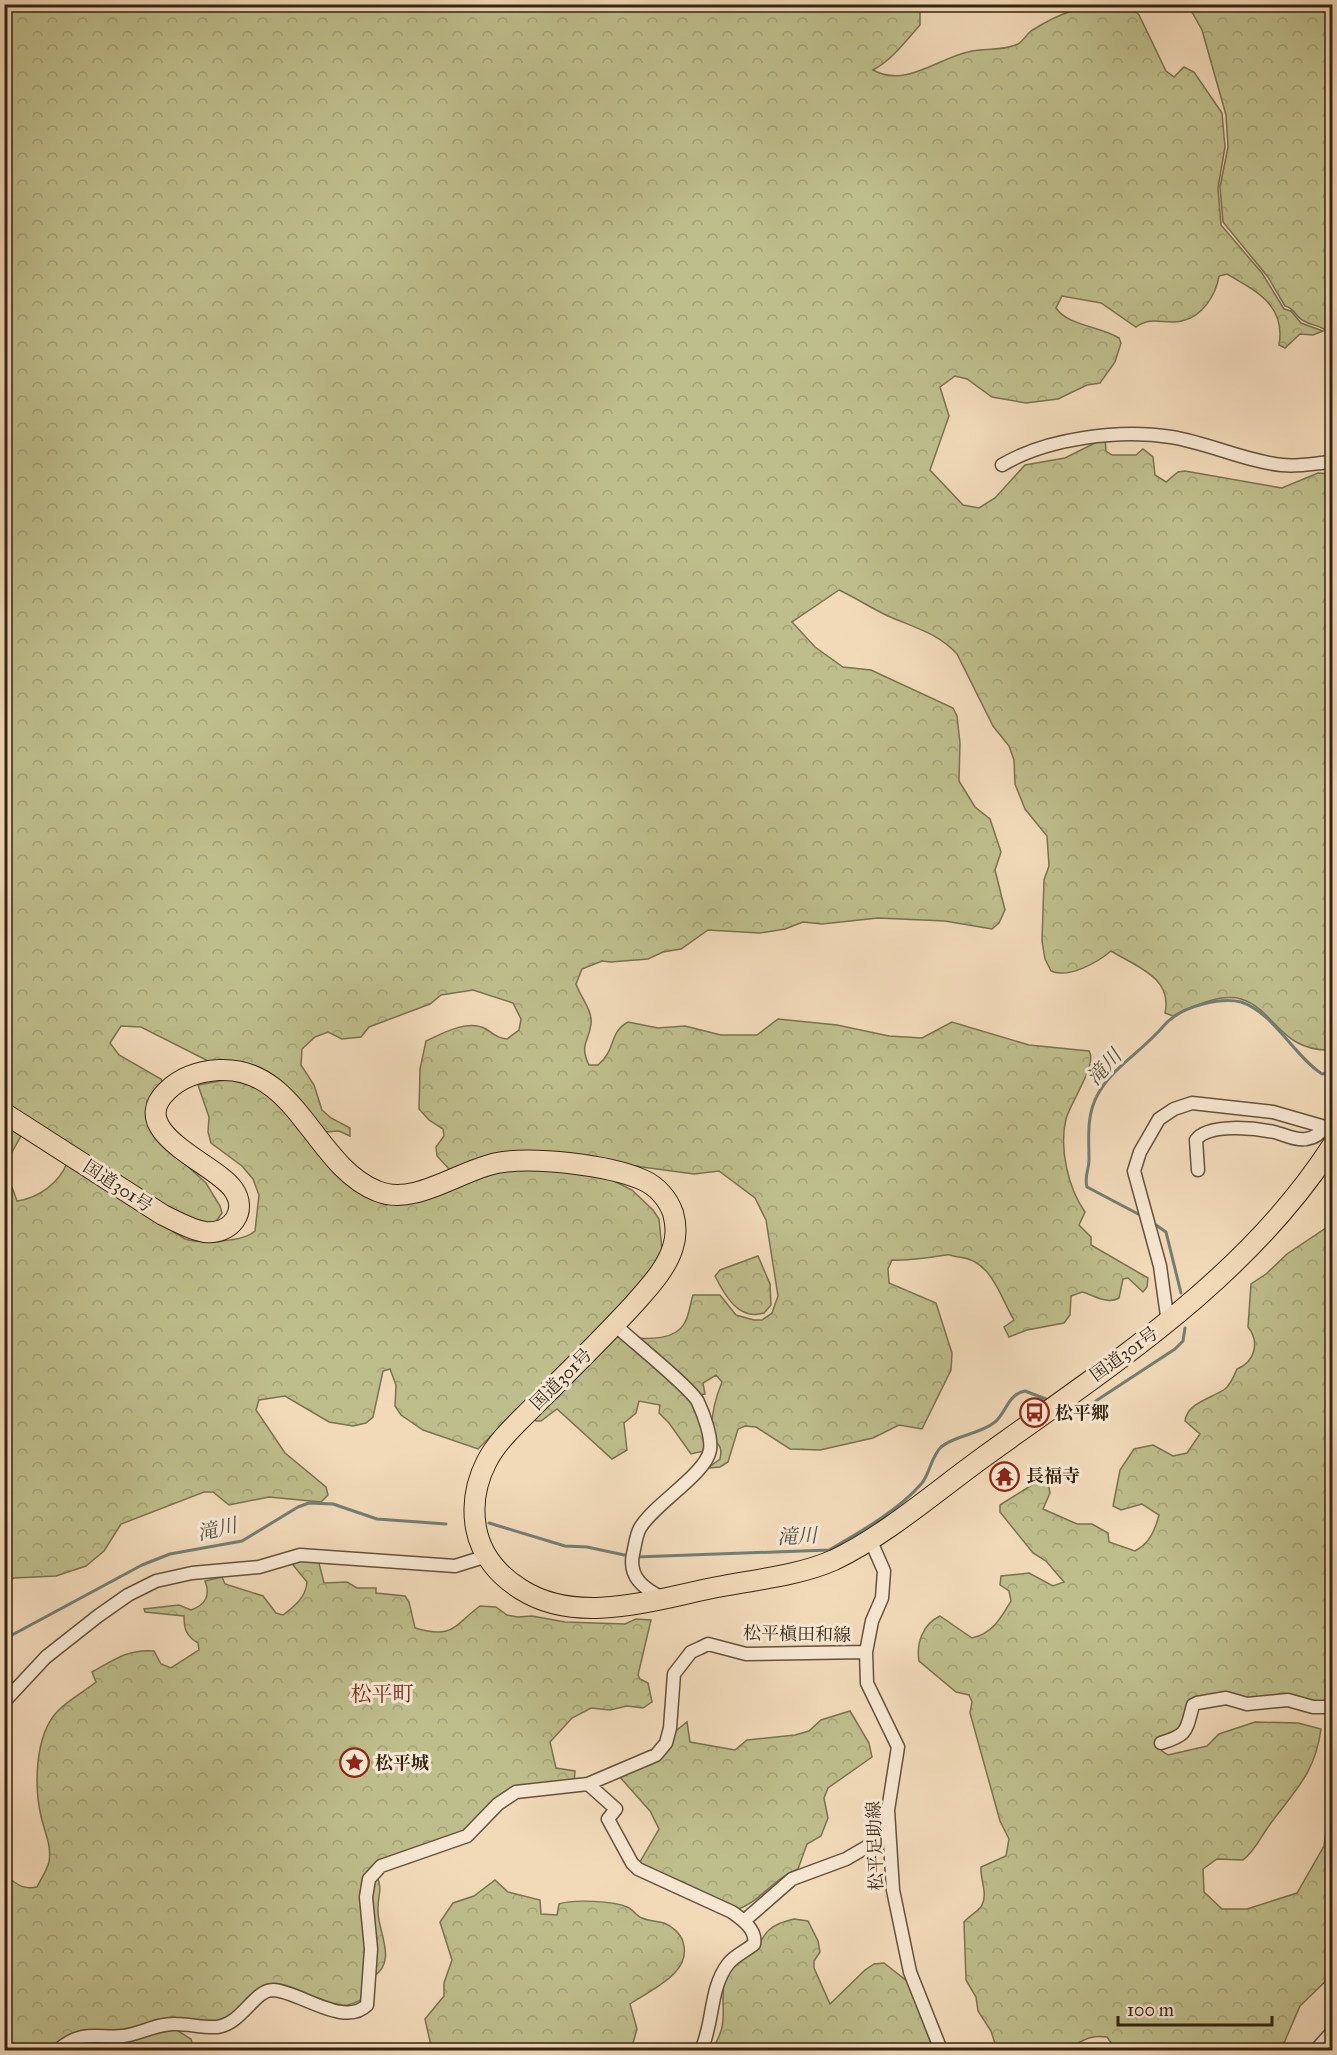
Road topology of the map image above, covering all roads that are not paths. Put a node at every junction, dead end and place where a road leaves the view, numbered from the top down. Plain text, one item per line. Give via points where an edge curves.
1 (1332, 462) edge
2 (1002, 465) dead end
3 (4, 1113) edge
4 (1328, 1128) edge
5 (1332, 1146) edge
6 (1198, 1170) dead end
7 (1168, 1323) junction
8 (615, 1325) junction
9 (870, 1539) junction
10 (487, 1556) junction
11 (663, 1598) junction
12 (866, 1652) junction
13 (4, 1702) edge
14 (1332, 1707) edge
15 (1161, 1743) dead end
16 (588, 1784) junction
17 (889, 1834) junction
18 (744, 1921) junction
19 (1332, 2032) edge
20 (58, 2050) edge
21 (701, 2050) edge
22 (941, 2050) edge
23 (1316, 2050) edge

1 - 2 street via 1282,465 1174,438 1136,433 1062,443 1015,457
3 - 8 highway, 国道301号 via 163,1215 212,1233 231,1226 237,1218 237,1194 218,1174 168,1140 161,1131 157,1111 162,1095 173,1086 212,1071 246,1072 268,1084 349,1173 384,1195 410,1193 471,1170 521,1160 608,1169 640,1179 653,1185 670,1206 675,1239 666,1263
4 - 6 street via 1304,1140 1250,1129 1204,1133 1196,1140
4 - 7 street via 1273,1112 1192,1103 1159,1119 1134,1171 1160,1266
5 - 7 highway, 国道301号 via 1255,1243
7 - 9 highway, 国道301号
8 - 10 highway, 国道301号 via 510,1431 489,1458 475,1503 478,1537
8 - 11 street via 695,1396 708,1432 710,1449 705,1462 640,1528 632,1556 638,1582
9 - 11 highway, 国道301号 via 816,1567
9 - 12 street, 松平足助線 via 884,1571 882,1598 872,1621
10 - 11 highway, 国道301号 via 507,1580 541,1600 584,1607
10 - 13 street via 455,1566 300,1554 259,1567 192,1573 156,1581 128,1595 46,1657
12 - 16 street, 松平槇田和線 via 747,1654 708,1644 691,1652 674,1674 670,1728 662,1750
12 - 17 street, 松平足助線 via 867,1683 898,1747 888,1810
14 - 15 street via 1288,1700 1247,1704 1226,1698 1197,1703 1186,1731
16 - 18 street via 616,1809 608,1819 638,1869
16 - 20 street, 松平槇田和線 via 516,1792 498,1804 467,1836 386,1864 375,1872 366,1897 371,1949 368,2005 357,2012 334,2010 271,1990 224,2025 166,2024 123,2036 83,2036
17 - 18 street via 846,1859 792,1879
17 - 22 street, 松平足助線 via 903,1947
18 - 21 street via 754,1935 754,1944 734,1957 718,1979 708,2036
19 - 23 street

